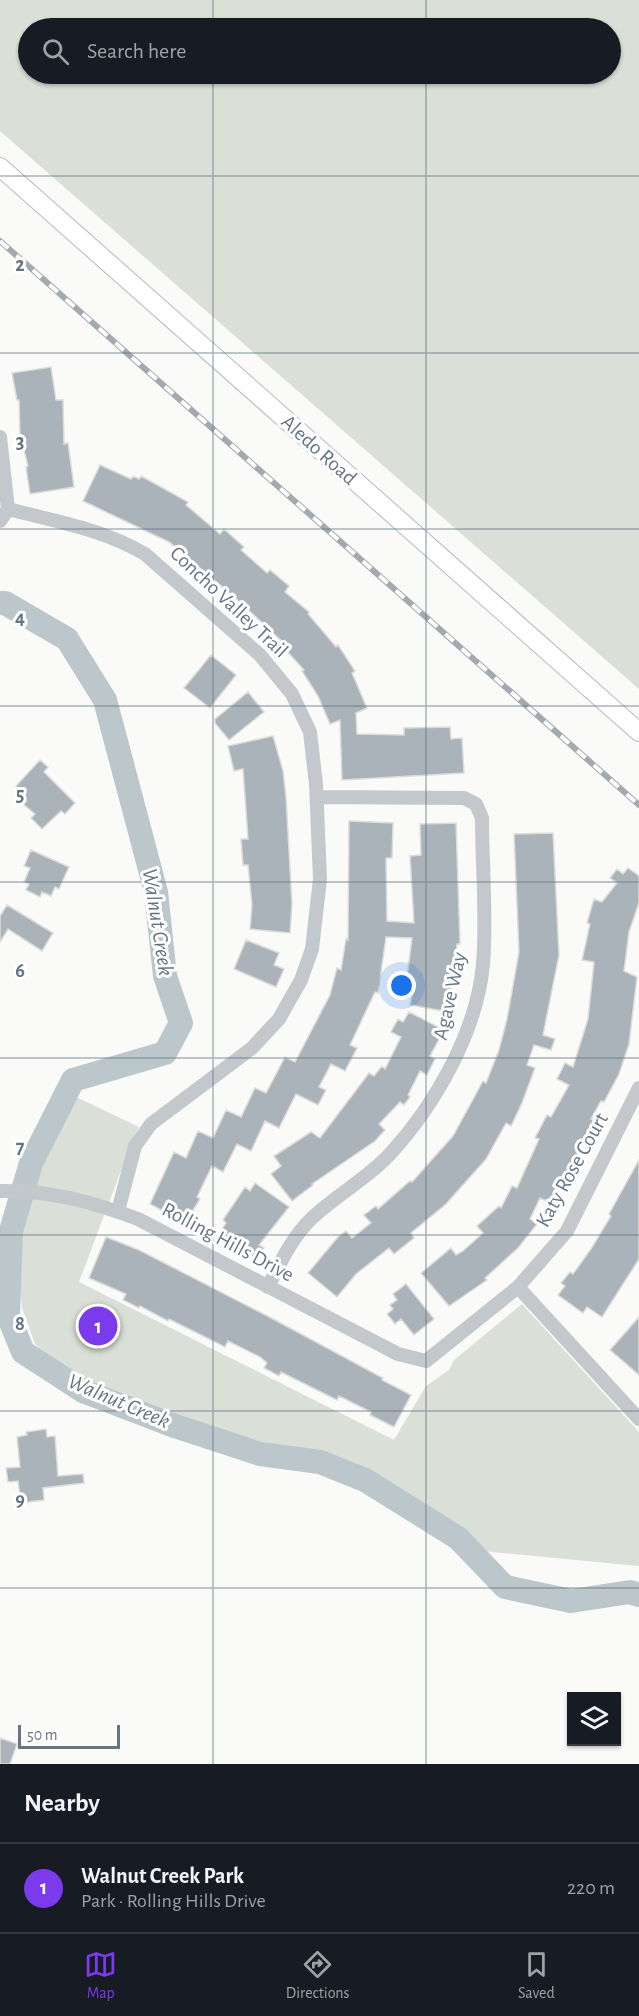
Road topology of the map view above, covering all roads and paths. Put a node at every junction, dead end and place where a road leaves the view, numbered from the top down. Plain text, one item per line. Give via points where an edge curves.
1 (0, 167) edge
2 (0, 437) edge
3 (4, 515) edge
4 (639, 732) edge
5 (317, 797) junction
6 (639, 1088) edge
7 (0, 1191) edge
8 (118, 1211) junction
9 (268, 1287) junction
10 (518, 1287) junction
11 (426, 1361) joint
12 (638, 1416) edge

1 - 4 street, Aledo Road
2 - 3 street
3 - 5 street, Concho Valley Trail via 124,541 145,554 260,655 292,694 310,732
5 - 8 street, Concho Valley Trail via 321,879 312,949 301,980 279,1019 252,1047 151,1124 135,1146
5 - 9 street, Agave Way via 464,798 476,804 482,818 483,966 455,1061 423,1115 388,1156 311,1218 291,1244
6 - 10 street, Katy Rose Court via 567,1231
7 - 8 street, Rolling Hills Drive via 61,1195
8 - 9 street, Rolling Hills Drive
9 - 11 street, Rolling Hills Drive via 398,1354
10 - 11 street, Katy Rose Court
10 - 12 street

